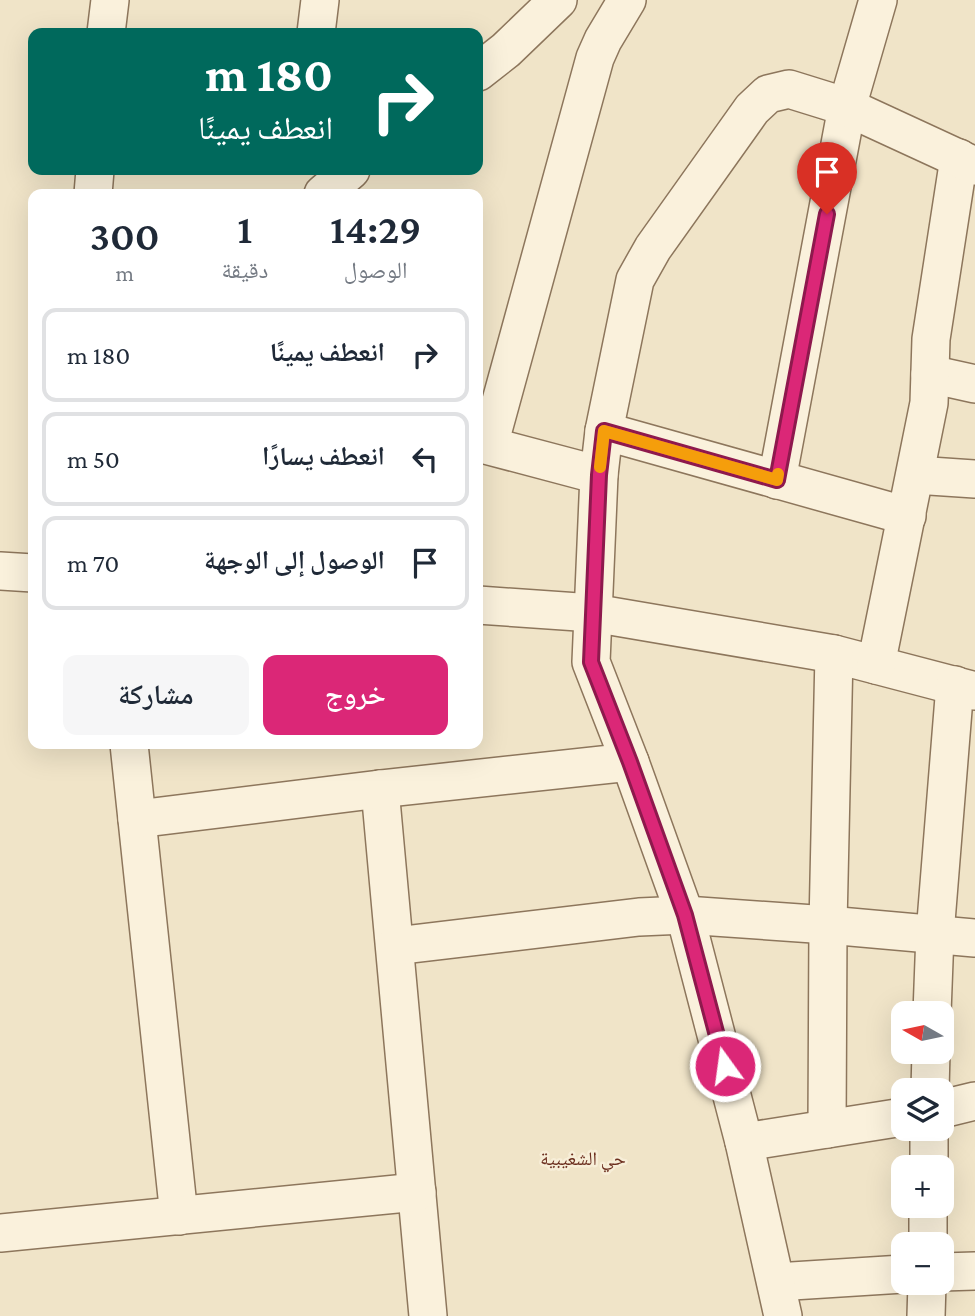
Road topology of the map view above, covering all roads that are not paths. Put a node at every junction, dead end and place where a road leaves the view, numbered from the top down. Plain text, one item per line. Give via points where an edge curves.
1 (110, 0) edge
2 (320, 0) edge
3 (558, 0) edge
4 (627, 0) edge
5 (878, 0) edge
6 (107, 28) edge
7 (317, 28) edge
8 (483, 68) edge
9 (847, 107) junction
10 (967, 162) edge
11 (930, 374) junction
12 (975, 384) edge
13 (604, 431) junction
14 (483, 444) edge
15 (599, 475) junction
16 (915, 475) junction
17 (777, 480) junction
18 (975, 480) edge
19 (907, 516) junction
20 (0, 571) edge
21 (28, 573) edge
22 (483, 605) edge
23 (593, 613) junction
24 (834, 654) junction
25 (876, 665) junction
26 (965, 688) edge
27 (130, 749) edge
28 (630, 762) junction
29 (380, 789) junction
30 (137, 819) junction
31 (959, 848) edge
32 (685, 915) junction
33 (828, 925) junction
34 (935, 934) junction
35 (975, 938) edge
36 (395, 946) junction
37 (932, 1001) edge
38 (975, 1101) edge
39 (954, 1106) edge
40 (891, 1118) edge
41 (827, 1129) junction
42 (744, 1142) junction
43 (417, 1192) junction
44 (179, 1216) junction
45 (0, 1233) edge
46 (975, 1271) edge
47 (954, 1272) edge
48 (891, 1276) edge
49 (927, 1295) edge
50 (780, 1299) edge
51 (428, 1316) edge
52 (926, 1316) edge

1 - 6 street
2 - 7 street
3 - 8 street
4 - 14 street via 595,58
5 - 9 street
9 - 10 street
9 - 13 street via 789,89 768,94 752,109 635,280
9 - 17 street
10 - 11 street via 930,339
11 - 12 street
11 - 16 street
13 - 15 street
13 - 17 street
14 - 15 street
15 - 23 street
16 - 18 street
16 - 19 street
17 - 19 street
19 - 25 street
20 - 21 street
22 - 23 street
23 - 24 street
23 - 28 street via 591,662
24 - 25 street
24 - 33 street
25 - 26 street
26 - 31 street
27 - 30 street
28 - 29 street
28 - 32 street
29 - 30 street
29 - 36 street
30 - 44 street
31 - 34 street
32 - 33 street
32 - 36 street
32 - 42 street
33 - 34 street
33 - 41 street
34 - 35 street
34 - 37 street
36 - 43 street
38 - 39 street
40 - 41 street
41 - 42 street
42 - 50 street
43 - 44 street
43 - 51 street
44 - 45 street
46 - 47 street
48 - 50 street
49 - 52 street

